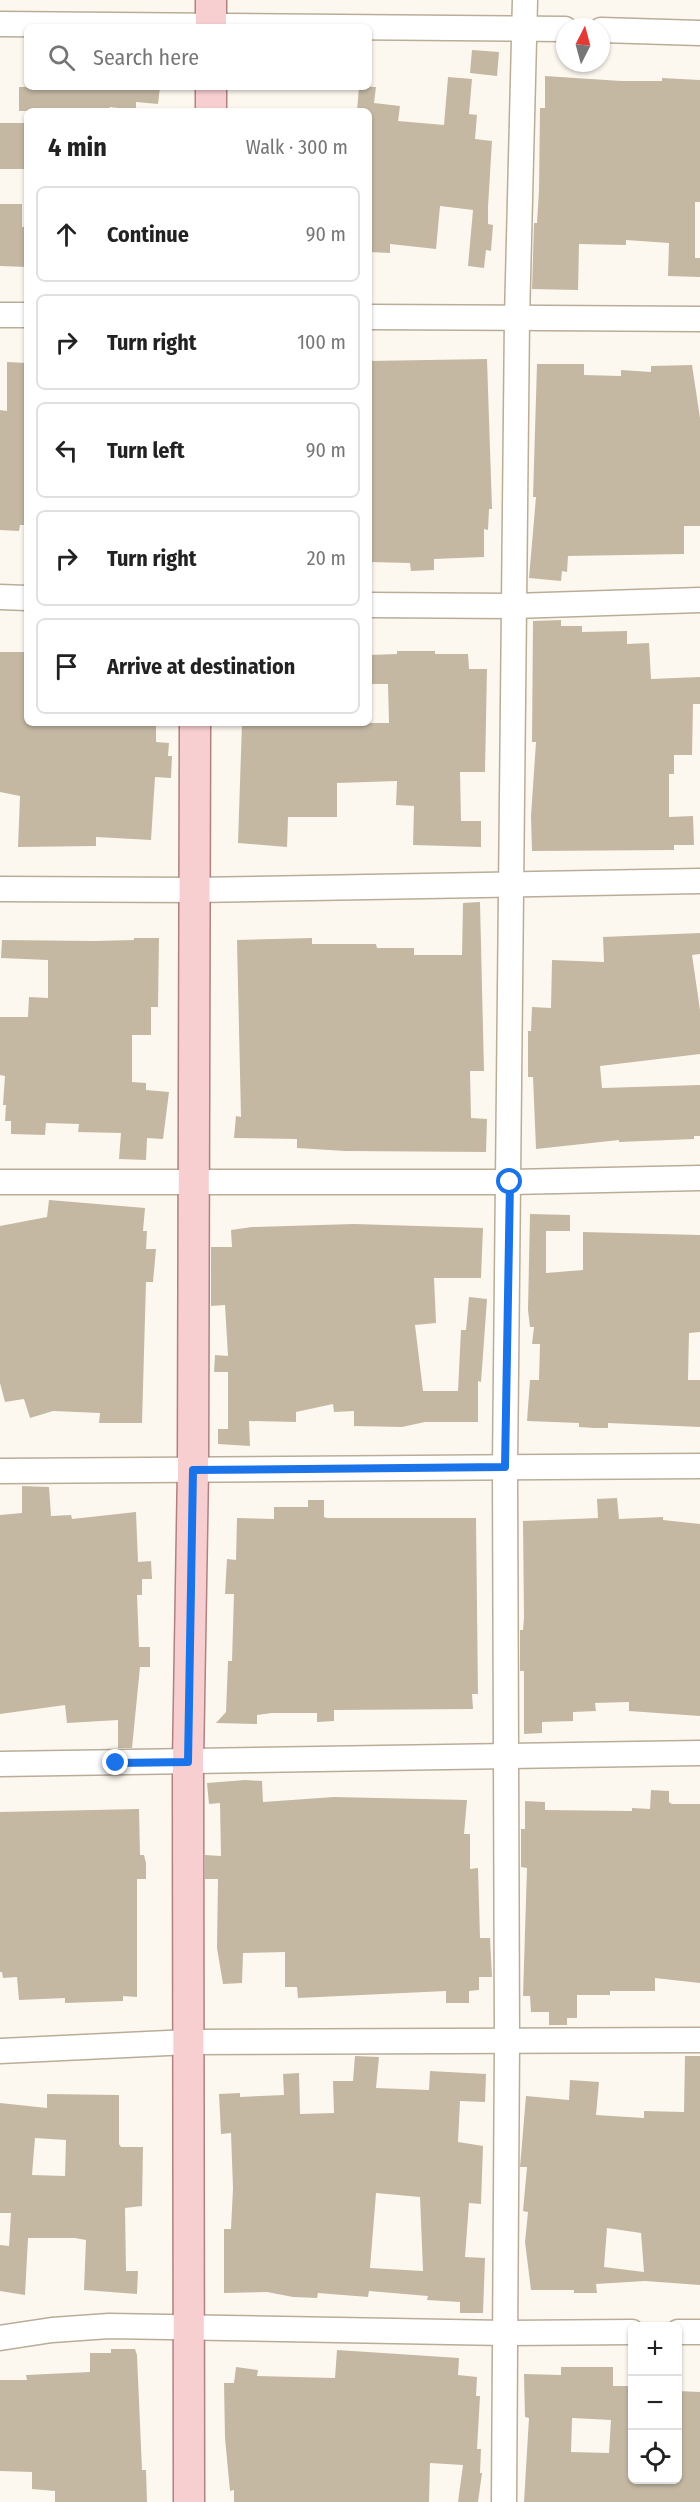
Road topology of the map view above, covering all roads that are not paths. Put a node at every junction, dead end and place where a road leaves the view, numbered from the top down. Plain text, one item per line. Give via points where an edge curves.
1 (525, 0) edge
2 (211, 17) edge
3 (0, 24) edge
4 (525, 28) junction
5 (556, 29) edge
6 (610, 30) edge
7 (700, 33) edge
8 (211, 90) edge
9 (211, 108) edge
10 (0, 315) edge
11 (24, 315) edge
12 (372, 317) edge
13 (517, 318) junction
14 (700, 320) edge
15 (0, 597) edge
16 (24, 598) edge
17 (700, 600) edge
18 (372, 605) edge
19 (514, 606) junction
20 (195, 726) edge
21 (700, 881) edge
22 (511, 884) junction
23 (0, 889) edge
24 (194, 890) junction
25 (700, 1178) edge
26 (0, 1182) edge
27 (194, 1182) junction
28 (510, 1182) junction
29 (700, 1466) edge
30 (505, 1467) junction
31 (193, 1470) junction
32 (0, 1471) edge
33 (700, 1754) edge
34 (506, 1756) junction
35 (188, 1762) junction
36 (0, 1764) edge
37 (700, 2040) edge
38 (507, 2042) junction
39 (189, 2043) junction
40 (0, 2051) edge
41 (189, 2328) junction
42 (700, 2331) edge
43 (628, 2332) edge
44 (682, 2332) edge
45 (506, 2333) junction
46 (0, 2338) edge
47 (189, 2502) edge
48 (504, 2502) edge

1 - 4 street
2 - 3 street
2 - 4 street
4 - 5 street
4 - 13 street
6 - 7 street
8 - 9 main road
10 - 11 street
12 - 13 street
13 - 14 street
13 - 19 street
15 - 16 street
17 - 19 street
18 - 19 street
19 - 22 street
20 - 24 main road
21 - 22 street
22 - 24 street
22 - 28 street
23 - 24 street
24 - 27 main road
25 - 28 street
26 - 27 street
27 - 28 street
27 - 31 main road
28 - 30 street
29 - 30 street
30 - 31 street
30 - 34 street
31 - 32 street
31 - 35 main road
33 - 34 street
34 - 35 street
34 - 38 street
35 - 36 street
35 - 39 main road
37 - 38 street
38 - 39 street
38 - 45 street
39 - 40 street
39 - 41 main road
41 - 45 street
41 - 46 street via 109,2326
41 - 47 main road
42 - 44 street
43 - 45 street
45 - 48 street

